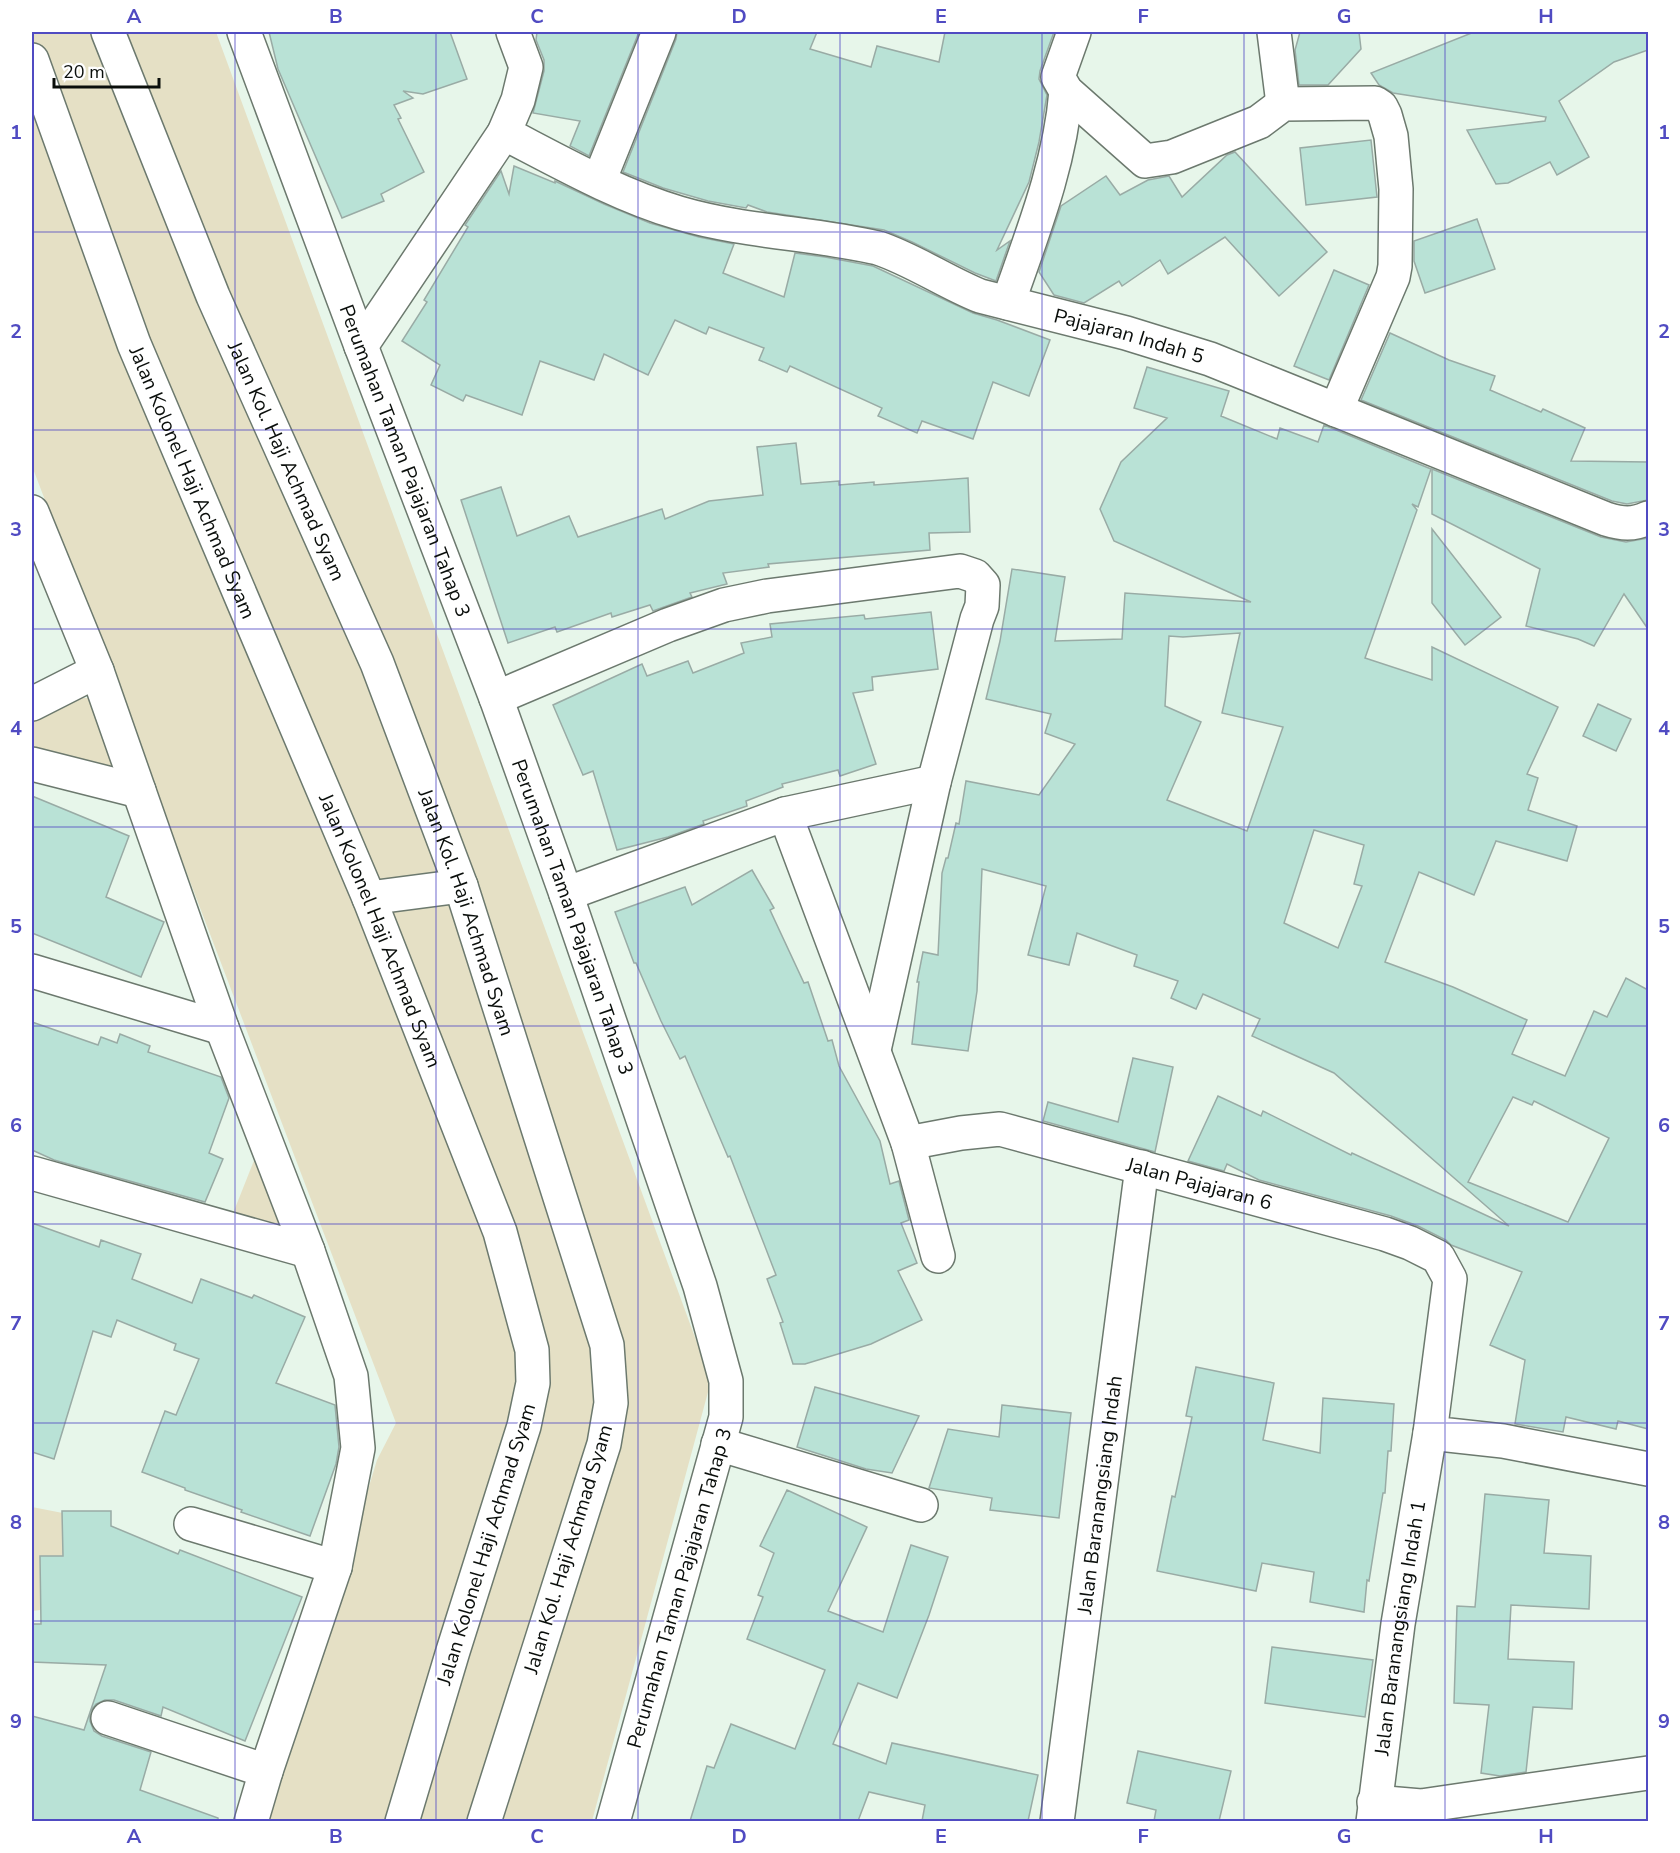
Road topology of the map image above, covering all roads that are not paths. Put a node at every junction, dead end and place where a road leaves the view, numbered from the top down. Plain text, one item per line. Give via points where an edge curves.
1 (108, 32) edge
2 (244, 32) edge
3 (513, 32) edge
4 (659, 32) edge
5 (1074, 32) edge
6 (1274, 32) edge
7 (32, 60) edge
8 (1066, 91) junction
9 (1283, 104) junction
10 (504, 133) junction
11 (598, 182) junction
12 (1008, 303) junction
13 (360, 346) junction
14 (1336, 410) junction
15 (32, 512) edge
16 (1648, 518) edge
17 (97, 671) junction
18 (496, 698) junction
19 (32, 704) edge
20 (32, 764) edge
21 (934, 782) junction
22 (139, 791) junction
23 (785, 814) junction
24 (461, 886) junction
25 (566, 894) junction
26 (369, 898) junction
27 (32, 971) edge
28 (222, 1028) junction
29 (874, 1050) junction
30 (908, 1143) junction
31 (1142, 1167) junction
32 (32, 1173) edge
33 (308, 1251) junction
34 (938, 1256) dead end
35 (1431, 1433) junction
36 (718, 1444) junction
37 (1648, 1469) edge
38 (921, 1505) dead end
39 (191, 1524) dead end
40 (335, 1567) junction
41 (108, 1718) dead end
42 (266, 1771) junction
43 (1648, 1773) edge
44 (1374, 1812) edge
45 (251, 1821) edge
46 (402, 1821) edge
47 (484, 1821) edge
48 (613, 1821) edge
49 (1057, 1821) edge

1 - 24 street, Jalan Kol. Haji Achmad Syam via 213,296 377,663
2 - 13 street, Perumahan Taman Pajajaran Tahap 3
3 - 10 street via 526,67 519,100
4 - 11 street
5 - 8 street via 1058,77
6 - 9 street
7 - 26 street, Jalan Kolonel Haji Achmad Syam via 134,344
8 - 9 street via 1145,160 1172,157 1259,122
8 - 12 street via 1063,126 1044,200
9 - 14 street via 1376,104 1385,115 1391,136 1396,189 1393,277
10 - 11 street, Pajajaran Indah 5
10 - 13 street
11 - 12 street, Pajajaran Indah 5 via 678,213 714,222 878,248 958,287
12 - 14 street, Pajajaran Indah 5 via 1164,343
13 - 18 street, Perumahan Taman Pajajaran Tahap 3
14 - 16 street, Pajajaran Indah 5 via 1606,519 1635,524
15 - 17 street
17 - 19 street
17 - 22 street
18 - 21 street via 724,605 960,571 975,576 983,585 984,595
18 - 25 street, Perumahan Taman Pajajaran Tahap 3
20 - 22 street
21 - 23 street
21 - 29 street
22 - 28 street
23 - 25 street
23 - 29 street
24 - 26 street
24 - 47 street, Jalan Kol. Haji Achmad Syam via 607,1345 610,1402 604,1444
25 - 36 street, Perumahan Taman Pajajaran Tahap 3 via 712,1328 726,1381 726,1417
26 - 46 street, Jalan Kolonel Haji Achmad Syam via 500,1232 532,1350 534,1383
27 - 28 street
28 - 33 street
29 - 30 street
30 - 31 street, Jalan Pajajaran 6 via 1000,1129
30 - 34 street
31 - 35 street, Jalan Pajajaran 6 via 1386,1234 1438,1257 1450,1279
31 - 49 street, Jalan Baranangsiang Indah
32 - 33 street
33 - 40 street via 351,1376 355,1411 358,1448
35 - 37 street via 1503,1441
35 - 44 street, Jalan Baranangsiang Indah 1 via 1398,1624
36 - 38 street
36 - 48 street, Perumahan Taman Pajajaran Tahap 3
39 - 40 street
40 - 42 street
41 - 42 street
42 - 45 street
43 - 44 street

